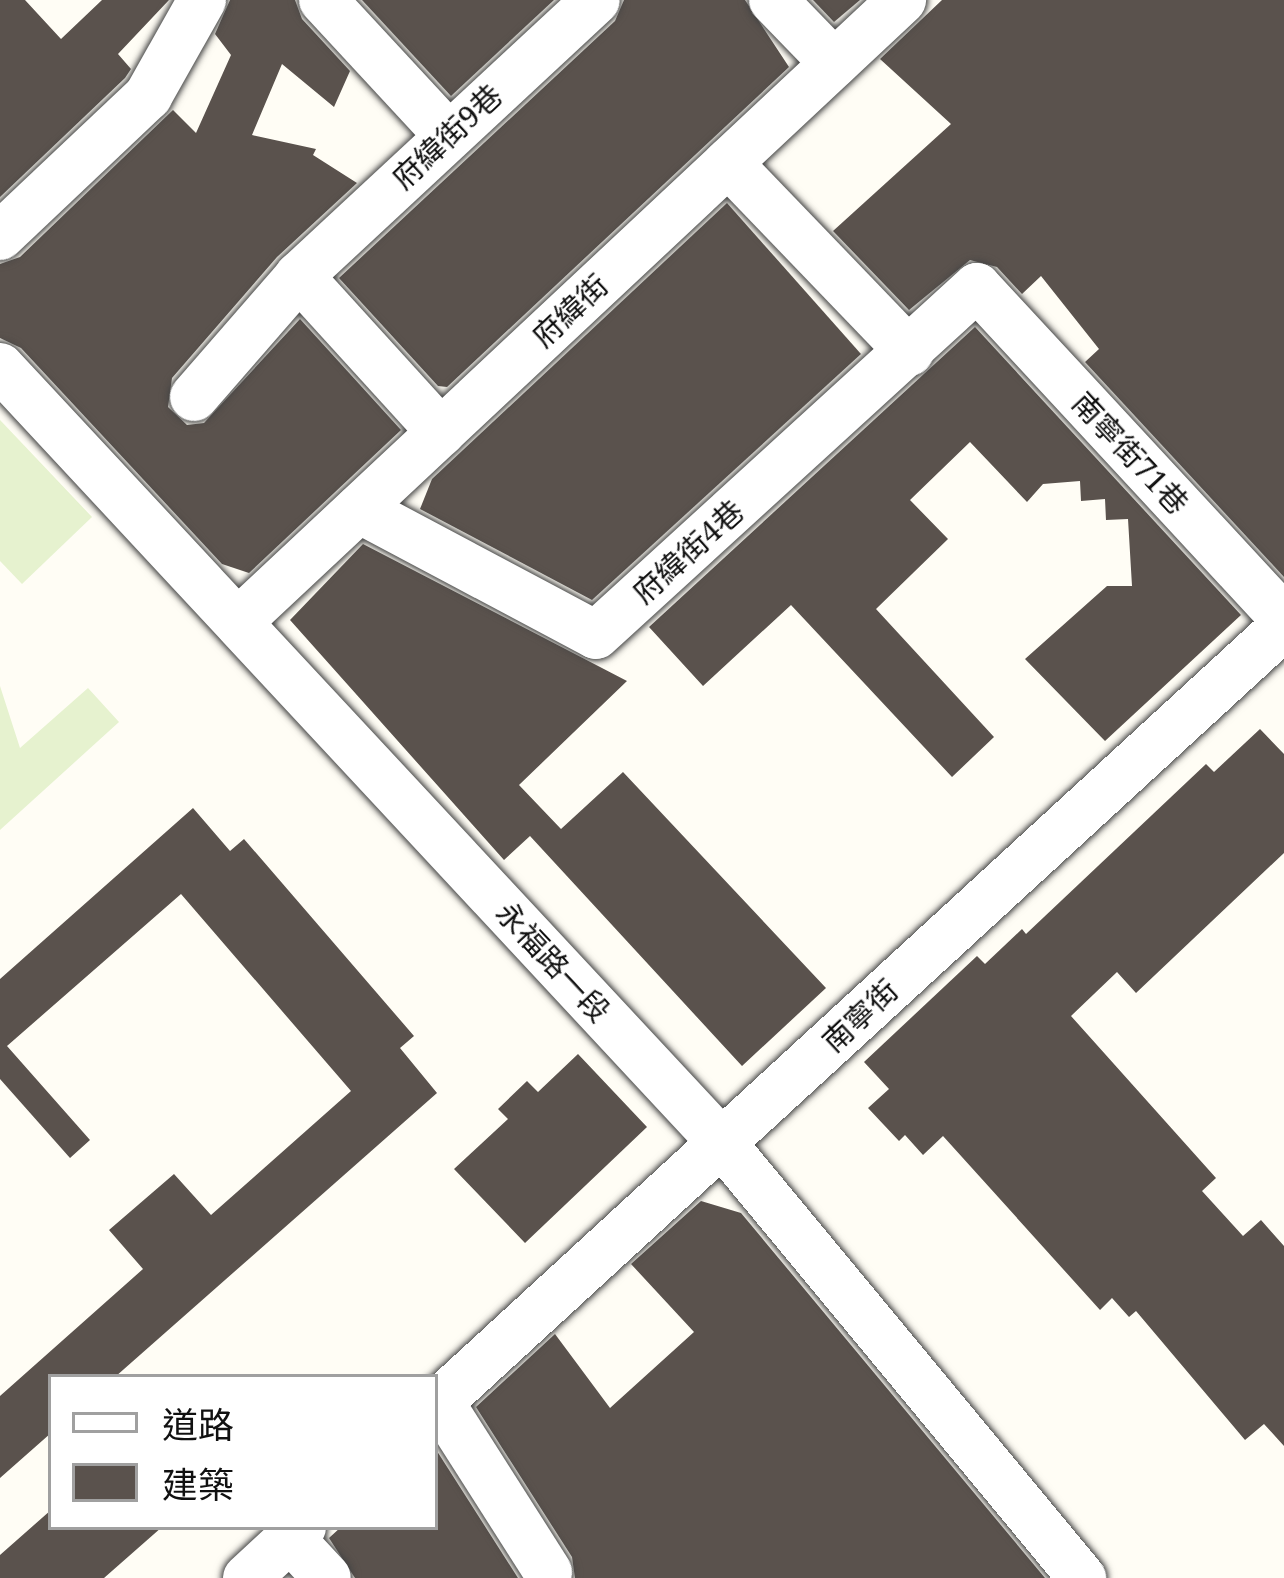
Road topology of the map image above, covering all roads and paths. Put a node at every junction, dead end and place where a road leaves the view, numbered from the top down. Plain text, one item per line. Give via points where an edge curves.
1 (202, 0) edge
2 (323, 0) edge
3 (596, 0) edge
4 (773, 0) edge
5 (902, 0) edge
6 (834, 63) junction
7 (448, 135) junction
8 (728, 163) junction
9 (0, 236) edge
10 (299, 276) junction
11 (977, 287) joint
12 (910, 352) junction
13 (0, 367) edge
14 (194, 397) dead end
15 (441, 432) junction
16 (359, 509) junction
17 (238, 622) junction
18 (1284, 622) edge
19 (722, 1143) junction
20 (438, 1403) edge
21 (438, 1406) edge
22 (296, 1533) edge
23 (548, 1572) dead end
24 (247, 1578) edge
25 (327, 1578) edge
26 (1082, 1578) edge

1 - 9 street via 148,96
2 - 7 street
3 - 7 street, 府緯街9巷
4 - 6 street
5 - 6 street, 府緯街
6 - 8 street, 府緯街
7 - 10 street, 府緯街9巷
8 - 12 street
8 - 15 street, 府緯街
10 - 14 street, 府緯街9巷
10 - 15 street
11 - 12 street, 府緯街4巷
11 - 18 street, 南寧街71巷
12 - 16 street, 府緯街4巷 via 596,634
13 - 17 street, 永福路一段
15 - 16 street, 府緯街
16 - 17 street, 府緯街
17 - 19 street, 永福路一段
18 - 19 street, 南寧街
19 - 20 street, 南寧街
19 - 26 street, 永福路一段
21 - 23 street
22 - 24 street
22 - 25 street

